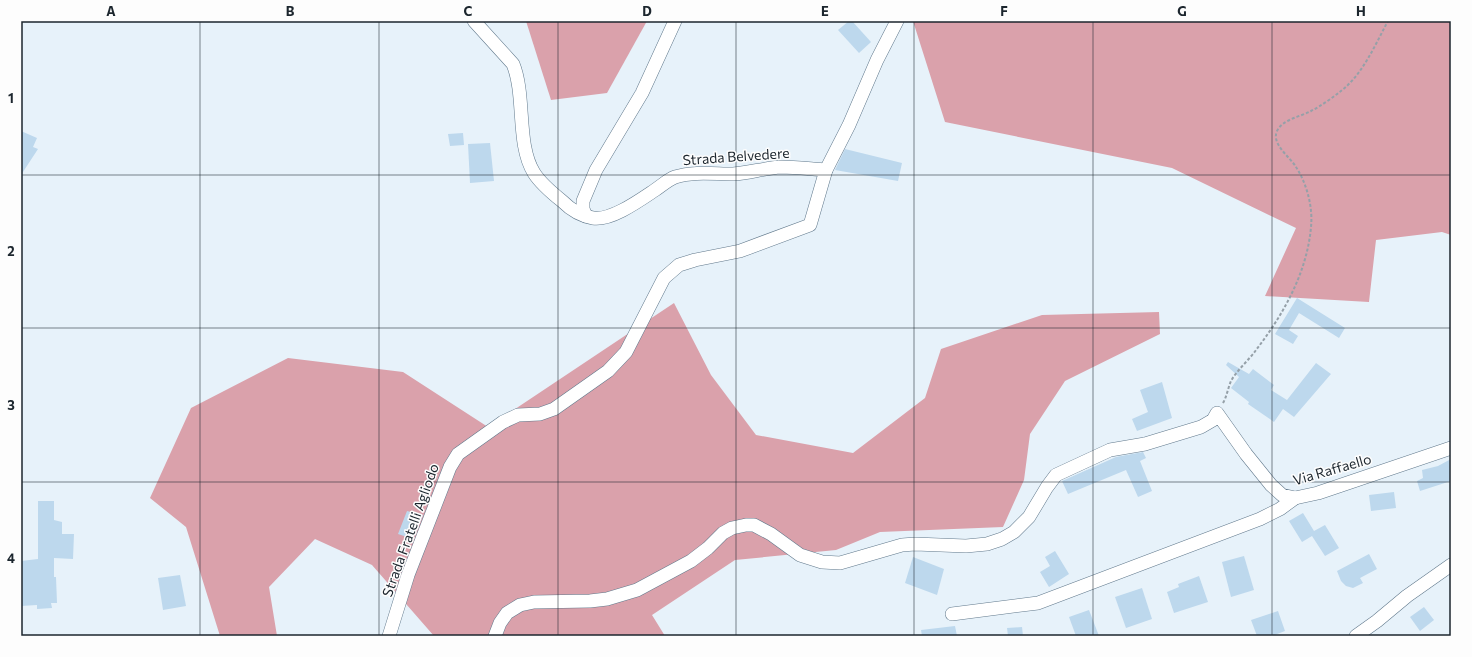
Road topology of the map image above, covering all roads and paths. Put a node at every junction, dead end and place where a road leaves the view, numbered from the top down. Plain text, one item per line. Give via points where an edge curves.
1 (474, 21) edge
2 (675, 21) edge
3 (897, 21) edge
4 (1388, 21) edge
5 (826, 170) junction
6 (586, 216) junction
7 (1215, 417) junction
8 (1451, 448) edge
9 (1294, 498) junction
10 (1451, 565) edge
11 (952, 614) dead end
12 (389, 636) edge
13 (495, 636) edge
14 (1356, 636) edge

1 - 6 street, Strada Belvedere via 513,64 519,90 525,148 534,173 568,206
2 - 6 street via 642,93 596,170 583,201
3 - 5 street
4 - 7 path via 1361,69 1342,90 1278,130 1276,137 1280,147 1296,166 1304,181 1311,206 1311,227 1306,254 1300,277 1278,318 1232,380
5 - 6 street, Strada Belvedere via 780,167 734,174 675,177 612,215 594,218
5 - 12 street, Strada Fratelli Agliodo via 810,225 740,251 679,265 664,278 626,352 608,371 554,410 540,414 518,415 503,422 458,454 450,467 408,575
7 - 9 street, Via Raffaello via 1272,486 1282,495
7 - 13 street via 1201,427 1145,444 1110,450 1056,475 1029,517 1014,532 987,544 902,545 840,563 822,562 800,555 754,525 746,525 723,533 691,561 637,590 607,599 534,602 520,605 507,613
8 - 9 street, Via Raffaello
9 - 11 street via 1280,509 1260,519 1038,603
10 - 14 street via 1406,596

